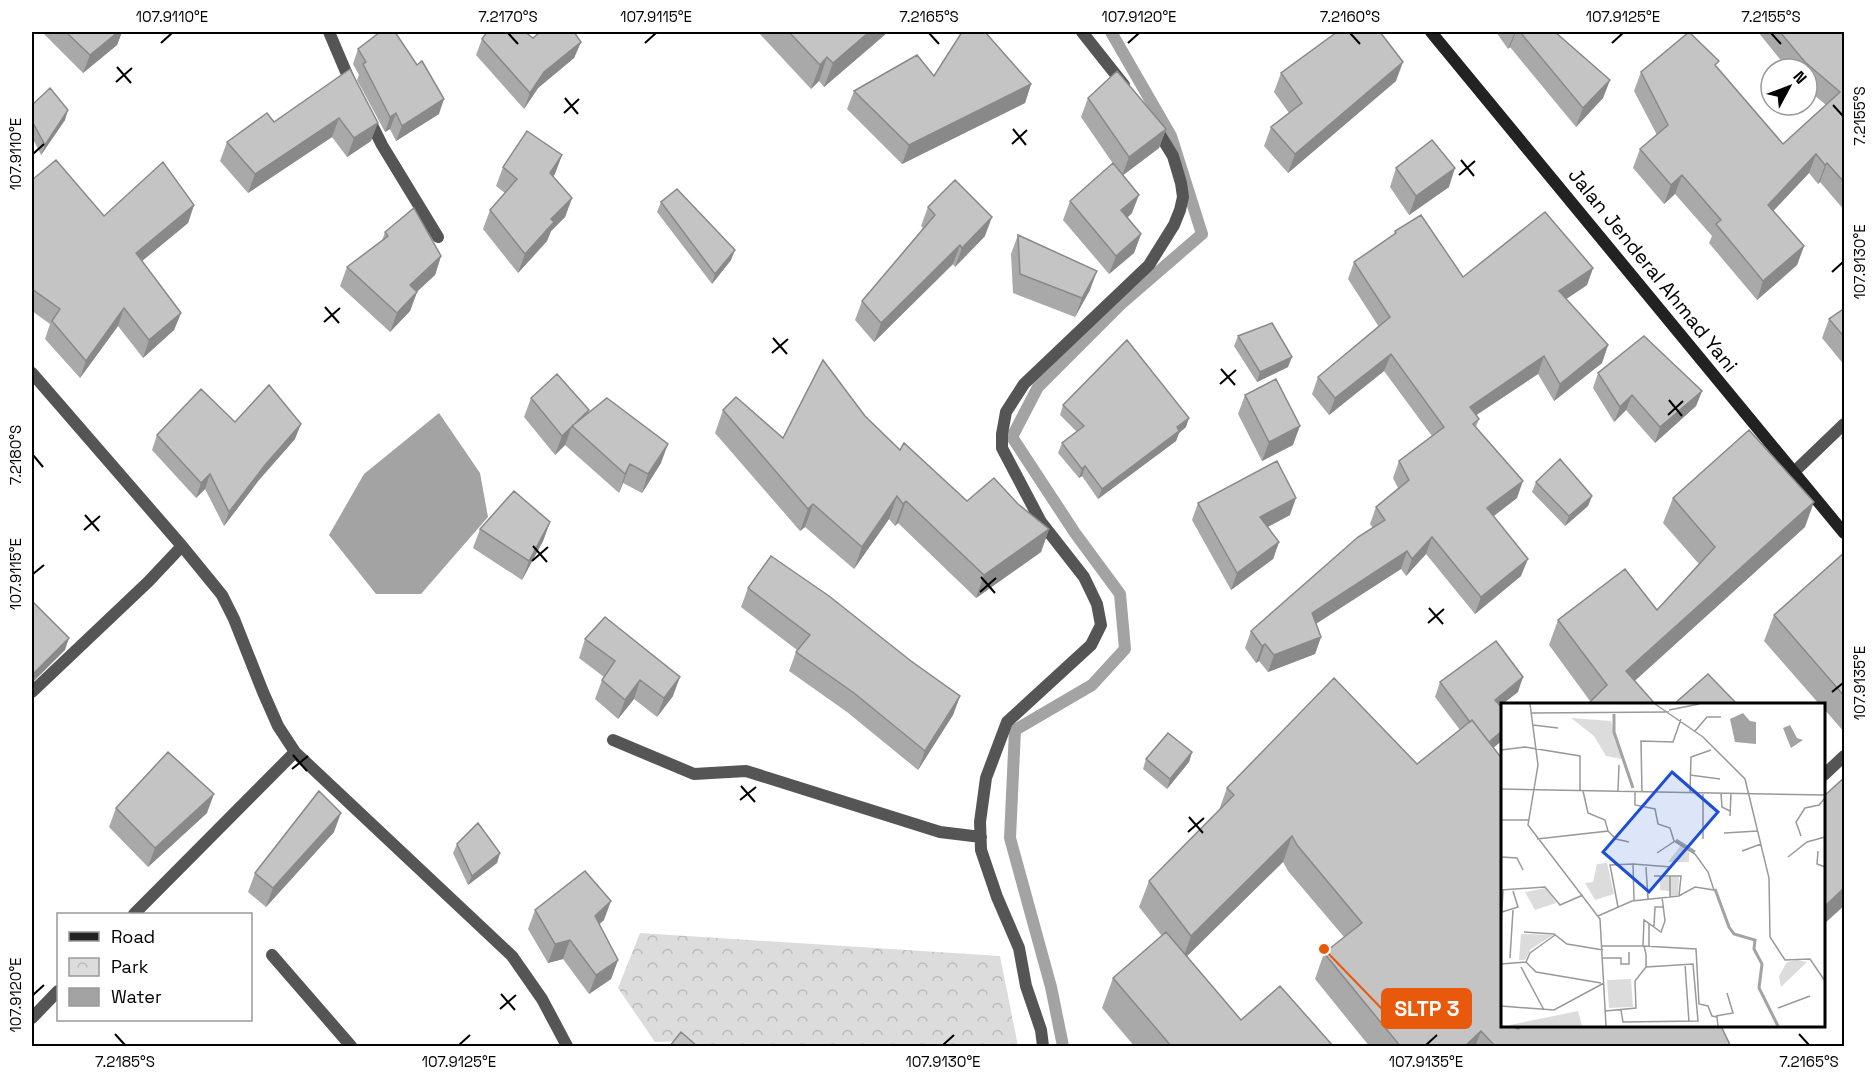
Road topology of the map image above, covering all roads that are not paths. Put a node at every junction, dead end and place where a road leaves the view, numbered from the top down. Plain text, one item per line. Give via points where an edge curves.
1 (329, 32) edge
2 (1082, 32) edge
3 (1431, 32) edge
4 (1132, 96) edge
5 (1145, 113) edge
6 (438, 237) dead end
7 (32, 373) edge
8 (1845, 424) edge
9 (1794, 472) junction
10 (1845, 533) edge
11 (182, 546) junction
12 (32, 692) edge
13 (613, 740) dead end
14 (295, 752) junction
15 (1845, 756) edge
16 (1825, 774) edge
17 (981, 837) junction
18 (136, 913) edge
19 (272, 956) dead end
20 (57, 992) edge
21 (32, 1018) edge
22 (351, 1047) edge
23 (567, 1047) edge
24 (1043, 1047) edge

1 - 6 street via 382,145
2 - 4 street
3 - 9 main road, Jalan Jenderal Ahmad Yani
5 - 17 street via 1173,156 1181,183 1183,197 1174,225 1149,265 1024,384 1006,412 1002,434 1002,448 1041,522 1084,577 1097,604 1101,625 1091,645 1007,722 986,778
7 - 11 street
8 - 9 street
9 - 10 main road, Jalan Jenderal Ahmad Yani
11 - 12 street
11 - 14 street via 222,595 278,726
13 - 17 street via 694,774 746,771 940,832
14 - 18 street
14 - 23 street via 512,956 542,999
15 - 16 street
17 - 24 street via 981,850 997,897 1019,948
19 - 22 street
20 - 21 street

